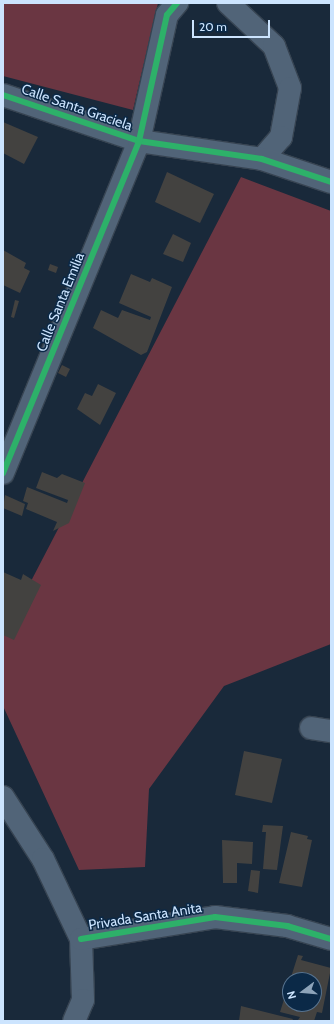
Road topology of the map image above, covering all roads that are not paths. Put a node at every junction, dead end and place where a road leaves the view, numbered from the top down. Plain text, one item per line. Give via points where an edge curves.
1 (177, 3) edge
2 (228, 3) edge
3 (3, 95) edge
4 (139, 141) junction
5 (262, 159) junction
6 (331, 182) edge
7 (3, 473) edge
8 (3, 797) edge
9 (81, 938) junction
10 (331, 939) edge
11 (74, 1021) edge

1 - 4 street, Calle Santa Emilia via 167,16
2 - 5 street via 274,46 290,88 281,137
3 - 4 street, Calle Santa Graciela
4 - 5 street, Calle Santa Graciela
4 - 7 street, Calle Santa Emilia
5 - 6 street, Calle Santa Graciela
8 - 9 street via 43,859
9 - 10 street, Privada Santa Anita via 215,917 288,926
9 - 11 street via 83,1000

